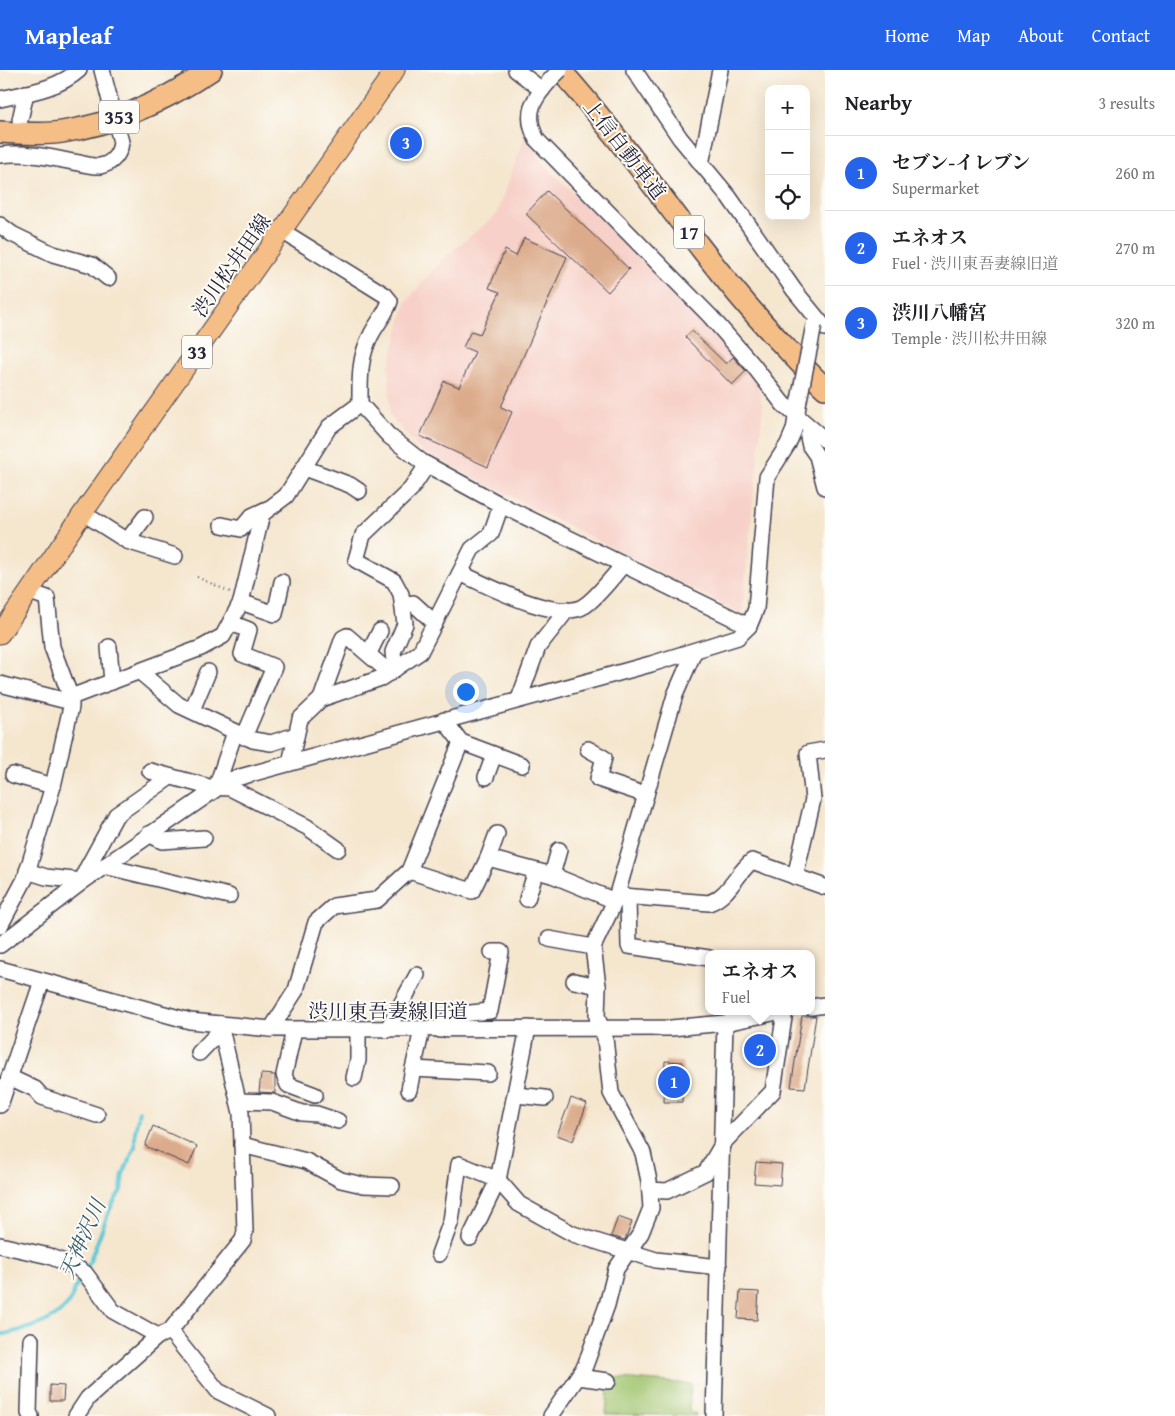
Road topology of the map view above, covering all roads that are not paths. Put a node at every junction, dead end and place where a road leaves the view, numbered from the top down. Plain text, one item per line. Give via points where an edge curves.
1 (79, 70) edge
2 (102, 70) edge
3 (211, 70) edge
4 (395, 70) edge
5 (516, 70) edge
6 (579, 70) edge
7 (634, 70) edge
8 (720, 70) edge
9 (558, 73) edge
10 (542, 90) junction
11 (26, 93) junction
12 (0, 99) edge
13 (117, 118) junction
14 (20, 120) dead end
15 (0, 132) edge
16 (0, 155) edge
17 (701, 164) junction
18 (0, 225) edge
19 (282, 231) junction
20 (108, 278) dead end
21 (819, 324) edge
22 (825, 368) edge
23 (825, 388) edge
24 (360, 404) junction
25 (797, 407) junction
26 (812, 429) junction
27 (825, 440) edge
28 (427, 465) junction
29 (304, 468) junction
30 (825, 487) edge
31 (358, 491) dead end
32 (501, 505) junction
33 (273, 506) junction
34 (83, 512) junction
35 (145, 517) dead end
36 (222, 525) dead end
37 (127, 541) junction
38 (175, 556) dead end
39 (624, 564) junction
40 (460, 573) junction
41 (282, 582) dead end
42 (30, 592) junction
43 (241, 599) junction
44 (413, 602) dead end
45 (567, 610) junction
46 (231, 623) junction
47 (435, 623) junction
48 (749, 626) junction
49 (380, 631) dead end
50 (0, 634) edge
51 (109, 647) dead end
52 (694, 652) junction
53 (369, 653) junction
54 (392, 671) junction
55 (140, 672) junction
56 (208, 672) dead end
57 (112, 682) junction
58 (0, 684) edge
59 (71, 698) junction
60 (519, 699) junction
61 (320, 700) junction
62 (192, 710) junction
63 (444, 720) junction
64 (240, 734) junction
65 (296, 735) junction
66 (460, 742) junction
67 (588, 748) dead end
68 (825, 750) edge
69 (494, 755) junction
70 (290, 763) junction
71 (522, 765) dead end
72 (150, 771) dead end
73 (13, 775) dead end
74 (170, 777) junction
75 (486, 777) dead end
76 (53, 786) junction
77 (216, 788) junction
78 (646, 795) junction
79 (149, 834) junction
80 (497, 834) dead end
81 (204, 838) dead end
82 (338, 849) dead end
83 (559, 850) dead end
84 (488, 858) junction
85 (104, 866) junction
86 (27, 871) junction
87 (409, 871) junction
88 (536, 871) junction
89 (552, 875) junction
90 (795, 876) junction
91 (83, 881) junction
92 (825, 887) edge
93 (229, 896) dead end
94 (527, 899) dead end
95 (621, 899) junction
96 (0, 926) edge
97 (549, 939) dead end
98 (0, 945) edge
99 (593, 947) junction
100 (492, 952) dead end
101 (705, 957) edge
102 (0, 969) edge
103 (418, 975) dead end
104 (42, 981) junction
105 (574, 981) dead end
106 (598, 986) junction
107 (749, 1015) edge
108 (776, 1015) edge
109 (725, 1023) junction
110 (220, 1024) junction
111 (528, 1028) junction
112 (603, 1028) junction
113 (271, 1029) junction
114 (294, 1030) junction
115 (358, 1030) junction
116 (387, 1030) junction
117 (422, 1030) junction
118 (440, 1030) junction
119 (199, 1053) dead end
120 (413, 1069) junction
121 (488, 1073) dead end
122 (9, 1077) junction
123 (354, 1078) dead end
124 (409, 1090) dead end
125 (315, 1095) dead end
126 (516, 1095) junction
127 (545, 1098) dead end
128 (238, 1102) junction
129 (0, 1105) edge
130 (97, 1115) dead end
131 (338, 1121) dead end
132 (723, 1143) junction
133 (242, 1145) junction
134 (498, 1180) junction
135 (392, 1186) dead end
136 (650, 1190) junction
137 (470, 1238) dead end
138 (0, 1245) edge
139 (628, 1252) junction
140 (439, 1254) dead end
141 (719, 1267) junction
142 (164, 1334) junction
143 (31, 1340) dead end
144 (578, 1377) junction
145 (608, 1381) dead end
146 (31, 1416) edge
147 (76, 1416) edge
148 (263, 1416) edge
149 (268, 1416) edge
150 (551, 1416) edge
151 (714, 1416) edge

1 - 11 street via 69,79
2 - 13 street
3 - 13 highway, 353 via 190,84
4 - 19 main road, 渋川松井田線 / 33
5 - 10 street
6 - 22 highway, 上信自動車道 / 17 via 766,309
7 - 17 street
8 - 17 street
9 - 10 street
9 - 23 highway, 上信自動車道 / 17 via 588,101 722,276
10 - 25 street via 530,113 530,126 537,140 710,316 783,404
11 - 12 street
11 - 14 street
13 - 15 highway, 353 via 60,132
13 - 16 street via 120,150 107,164 92,166 37,156
17 - 21 street via 729,197
18 - 20 street via 53,254 92,266
19 - 24 street via 390,301 362,356
19 - 34 main road, 渋川松井田線 / 33
21 - 25 street, bridge
24 - 28 street via 389,436
24 - 29 street via 329,426
25 - 26 street
25 - 48 street via 794,430 767,477 756,608
26 - 27 street
26 - 30 street via 808,437 810,446 817,456
28 - 32 street
28 - 54 street via 411,489 363,535 356,560 394,581 401,594 406,624 393,652
29 - 31 street
29 - 33 street via 286,496
32 - 39 street
32 - 40 street via 491,534 472,548
33 - 36 street via 252,516 241,529
33 - 43 street via 262,514
34 - 37 street
34 - 42 main road, 渋川松井田線 / 33
35 - 37 street
37 - 38 street
39 - 45 street via 583,607
39 - 48 street
40 - 45 street via 519,600 557,611
40 - 47 street
41 - 43 street via 275,614
42 - 50 main road, 渋川松井田線 / 33
42 - 59 street via 46,598 52,647
43 - 46 street
44 - 47 street
45 - 60 street via 538,647
46 - 55 street via 223,636 201,648
46 - 64 street via 250,630 242,654 274,667
47 - 54 street via 420,652
48 - 52 street via 738,637
49 - 53 street
51 - 57 street
52 - 60 street
52 - 78 street via 675,695
53 - 54 street
53 - 61 street via 347,636 343,638
54 - 61 street via 382,678
55 - 57 street
55 - 62 street via 179,705
56 - 62 street
57 - 59 street
58 - 59 street via 63,700
59 - 76 street
60 - 63 street
61 - 65 street via 300,719
62 - 64 street
63 - 66 street
63 - 70 street
64 - 65 street via 271,742
64 - 77 street
65 - 70 street
66 - 69 street
66 - 87 street
67 - 78 street via 604,758 598,779
68 - 90 street via 808,753 813,799
69 - 71 street
69 - 75 street
70 - 77 street via 229,780
72 - 74 street
73 - 76 street
74 - 77 street
74 - 91 street via 116,815
76 - 86 street
77 - 79 street
77 - 82 street via 230,788 307,827
78 - 95 street
79 - 81 street via 162,840
79 - 85 street
80 - 84 street
83 - 89 street
84 - 87 street via 472,891
84 - 88 street
85 - 91 street
85 - 93 street
86 - 91 street via 46,877
86 - 96 street
87 - 113 street via 377,900 334,906 316,922 296,990
88 - 89 street
88 - 94 street
89 - 95 street
90 - 92 street
90 - 95 street via 752,861 720,899 709,903
91 - 98 street
95 - 99 street
95 - 101 street via 629,946
97 - 99 street
99 - 106 street
100 - 118 street via 501,952 490,1011 451,1015
102 - 104 street, 渋川東吾妻線旧道
103 - 116 street
104 - 110 street, 渋川東吾妻線旧道 via 182,1019
104 - 122 street
105 - 106 street
106 - 112 street via 598,1017
107 - 109 street, 渋川東吾妻線旧道
108 - 132 street via 773,1091
109 - 112 street, 渋川東吾妻線旧道 via 671,1028
109 - 132 street
110 - 113 street, 渋川東吾妻線旧道
110 - 119 street via 217,1034
110 - 128 street
111 - 112 street, 渋川東吾妻線旧道
111 - 118 street, 渋川東吾妻線旧道
111 - 126 street
112 - 136 street via 611,1093 643,1153
113 - 114 street, 渋川東吾妻線旧道
114 - 115 street, 渋川東吾妻線旧道
114 - 125 street via 284,1075 288,1085
115 - 116 street, 渋川東吾妻線旧道
115 - 123 street
116 - 117 street, 渋川東吾妻線旧道
117 - 118 street, 渋川東吾妻線旧道
117 - 120 street
120 - 121 street
120 - 124 street
122 - 129 street
122 - 130 street via 35,1089 42,1098
126 - 127 street
126 - 134 street
128 - 131 street via 272,1102 302,1114 317,1114
128 - 133 street
132 - 136 street via 706,1172 667,1191
132 - 141 street
133 - 135 street via 306,1161 341,1180
133 - 142 street via 243,1240
134 - 137 street
134 - 139 street via 527,1209 573,1234
134 - 140 street via 459,1164 452,1221
136 - 139 street via 648,1219
138 - 142 street via 49,1256 81,1271 113,1311
139 - 141 street via 656,1260
139 - 144 street via 616,1269 607,1305
141 - 151 street
142 - 147 street via 88,1398
142 - 149 street via 218,1390
143 - 146 street
144 - 145 street
144 - 150 street
148 - 149 street

